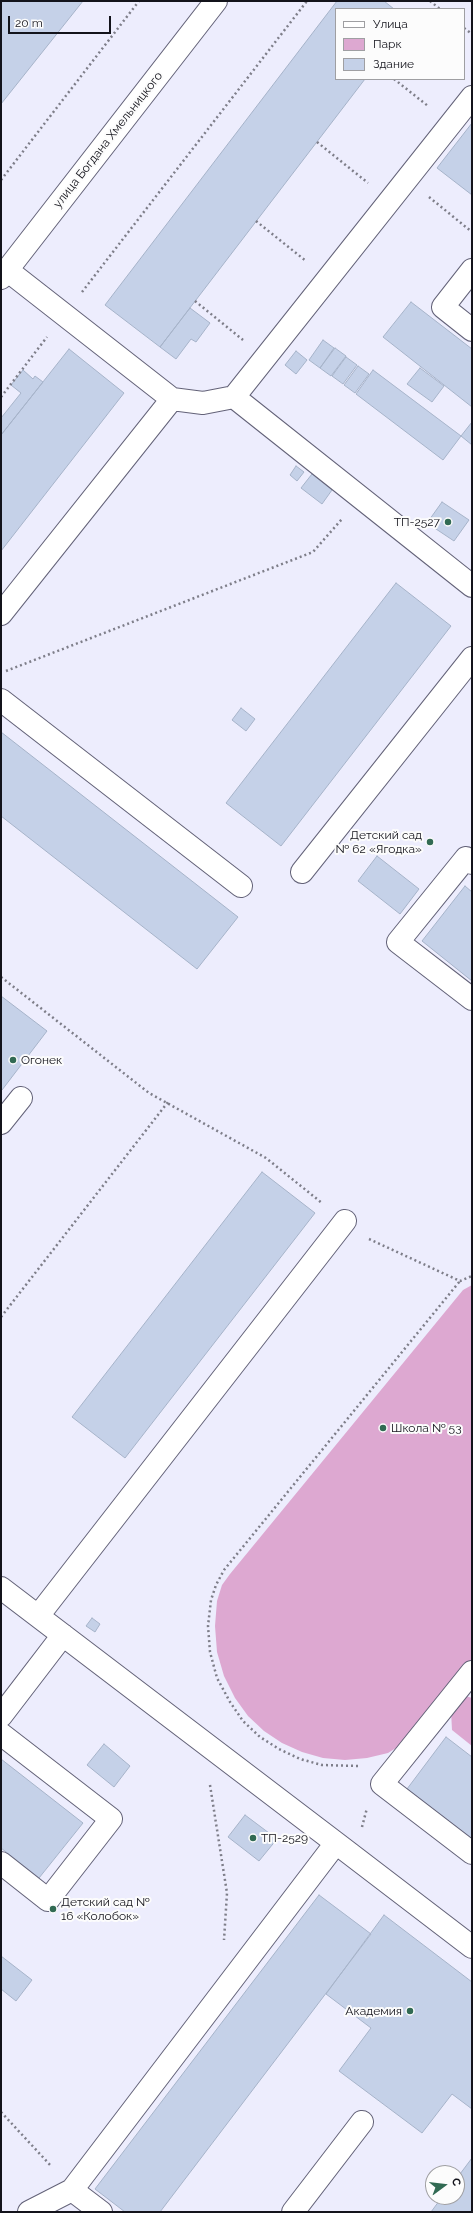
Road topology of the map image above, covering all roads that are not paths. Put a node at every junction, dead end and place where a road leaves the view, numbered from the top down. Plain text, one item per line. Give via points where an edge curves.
1 (216, 1) edge
2 (472, 97) edge
3 (472, 270) edge
4 (4, 274) edge
5 (472, 330) edge
6 (234, 398) junction
7 (172, 399) junction
8 (472, 586) edge
9 (1, 614) edge
10 (472, 658) edge
11 (1, 700) edge
12 (472, 863) edge
13 (302, 872) dead end
14 (241, 886) dead end
15 (472, 999) edge
16 (21, 1098) dead end
17 (1, 1123) edge
18 (345, 1221) road end
19 (1, 1588) edge
20 (38, 1616) junction
21 (63, 1635) junction
22 (472, 1672) edge
23 (1, 1716) edge
24 (1, 1734) edge
25 (344, 1849) junction
26 (472, 1853) edge
27 (1, 1863) edge
28 (472, 1947) edge
29 (362, 2122) dead end
30 (72, 2190) junction
31 (29, 2212) edge
32 (101, 2212) edge
33 (293, 2212) edge

1 - 4 street, улица Богдана Хмельницкого
2 - 6 street
3 - 5 street via 443,307
4 - 7 street via 64,315
6 - 7 street via 203,403
6 - 8 street
7 - 9 street
10 - 13 street
11 - 14 street
12 - 15 street via 466,858 398,942
16 - 17 street
18 - 20 street
19 - 20 street
20 - 21 street
21 - 23 street
21 - 25 street
22 - 26 street via 382,1784
24 - 27 street via 110,1819 48,1900
25 - 28 street
25 - 30 street
29 - 33 street
30 - 31 street
30 - 32 street

